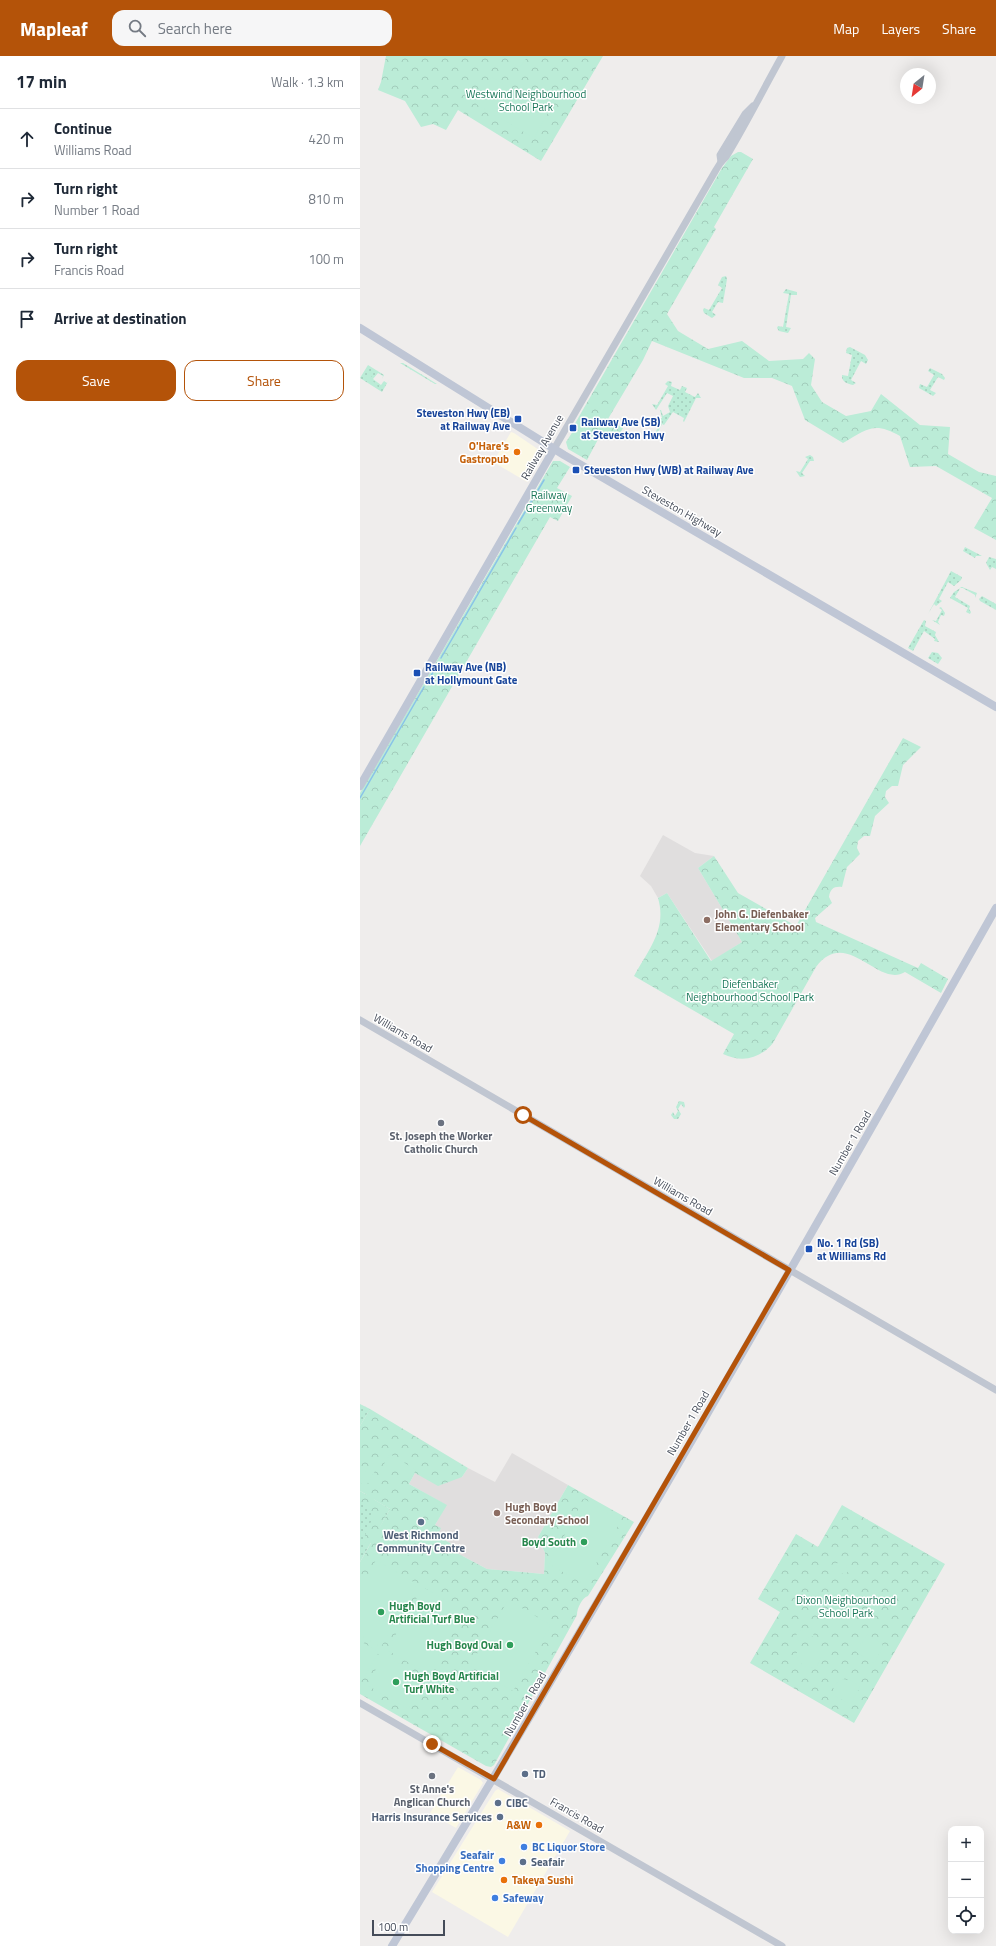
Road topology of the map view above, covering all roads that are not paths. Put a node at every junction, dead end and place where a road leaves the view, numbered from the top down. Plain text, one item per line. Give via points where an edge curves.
1 (782, 56) edge
2 (360, 328) edge
3 (554, 449) junction
4 (996, 707) edge
5 (360, 786) edge
6 (996, 908) edge
7 (360, 1020) edge
8 (789, 1270) junction
9 (996, 1390) edge
10 (360, 1703) edge
11 (494, 1779) junction
12 (392, 1946) edge
13 (782, 1946) edge

1 - 3 street, Railway Avenue via 754,104 750,117 721,162
2 - 3 main road, Steveston Highway
3 - 4 main road, Steveston Highway
3 - 5 main road, Railway Avenue
6 - 8 main road, Number 1 Road
7 - 8 street, Williams Road
8 - 9 street, Williams Road
8 - 11 main road, Number 1 Road
10 - 11 street, Francis Road
11 - 12 main road, Number 1 Road
11 - 13 street, Francis Road

